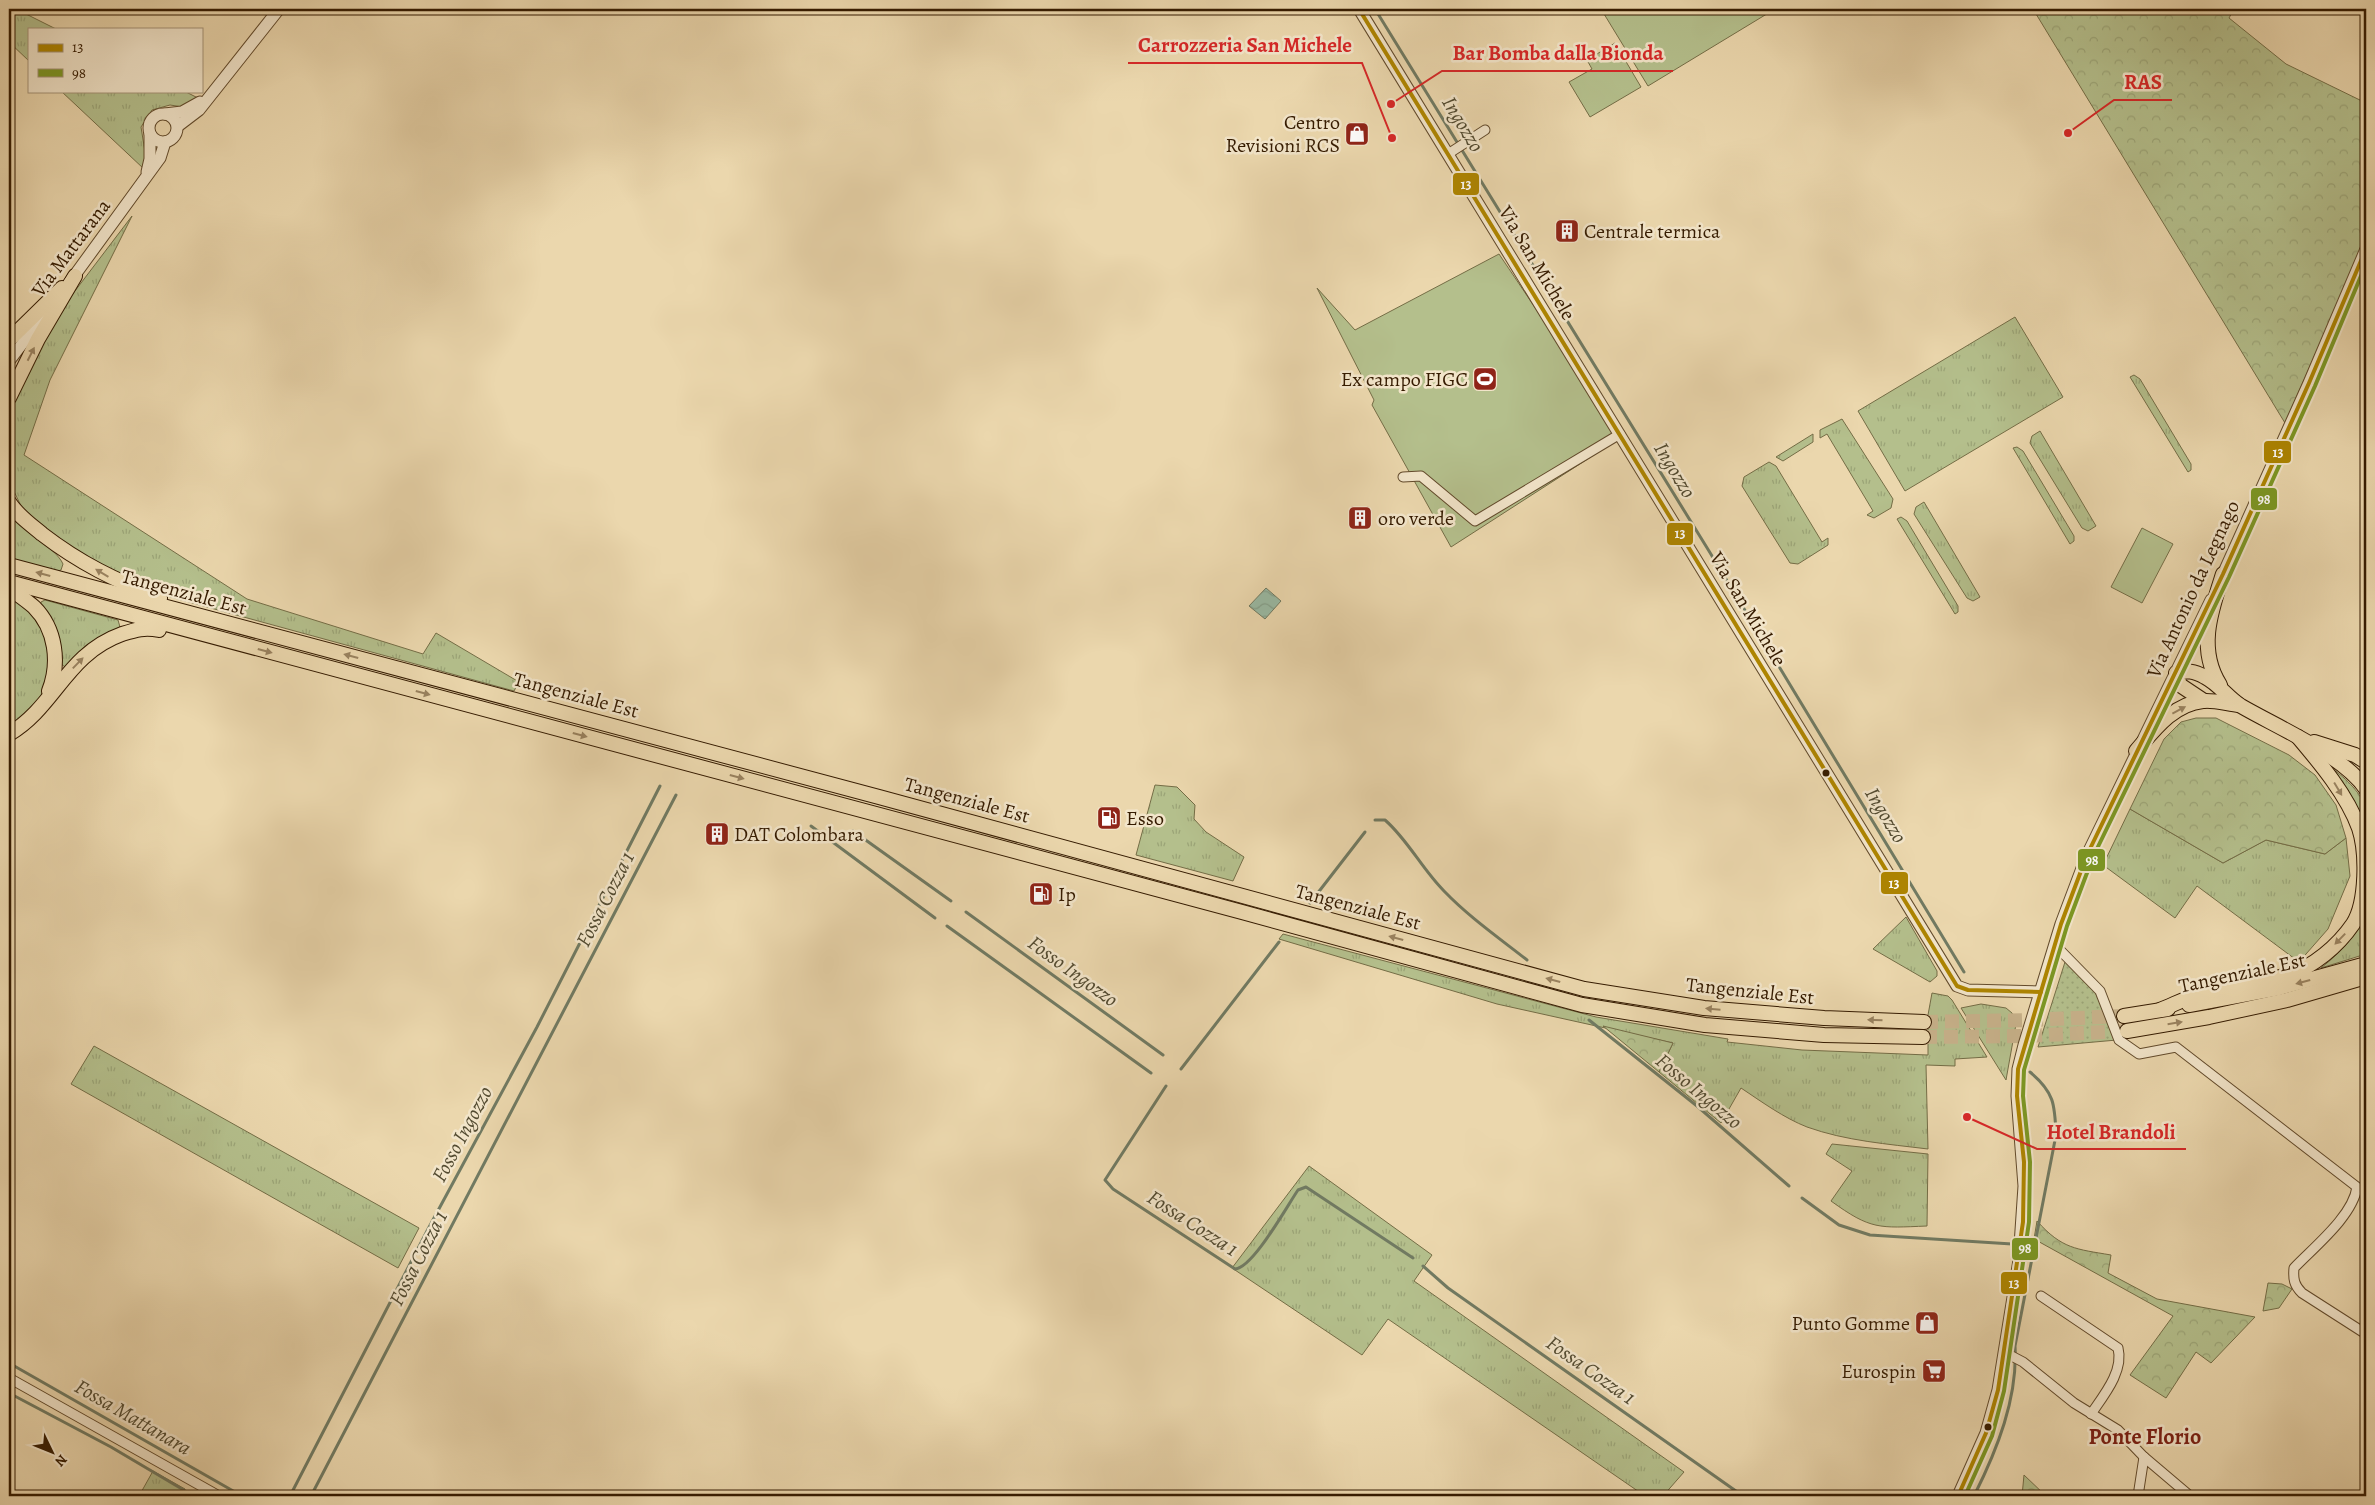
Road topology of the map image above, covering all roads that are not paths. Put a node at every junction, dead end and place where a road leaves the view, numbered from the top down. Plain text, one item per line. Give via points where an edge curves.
1 (279, 9) edge
2 (1359, 9) edge
3 (214, 93) junction
4 (164, 114) junction
5 (178, 126) junction
6 (1485, 130) dead end
7 (150, 134) junction
8 (165, 142) junction
9 (1450, 152) junction
10 (144, 181) junction
11 (2366, 249) edge
12 (75, 276) junction
13 (9, 340) edge
14 (9, 361) edge
15 (9, 398) edge
16 (1620, 434) junction
17 (1403, 476) dead end
18 (9, 502) edge
19 (9, 565) edge
20 (2223, 574) junction
21 (9, 582) edge
22 (9, 588) edge
23 (211, 620) junction
24 (240, 645) junction
25 (2176, 673) junction
26 (2222, 688) junction
27 (46, 699) junction
28 (2204, 701) junction
29 (2239, 704) junction
30 (9, 734) edge
31 (2298, 736) junction
32 (2136, 751) junction
33 (2366, 762) edge
34 (2366, 789) edge
35 (2055, 945) junction
36 (2366, 964) edge
37 (2366, 977) edge
38 (2041, 992) junction
39 (2160, 1010) junction
40 (2124, 1016) tunnel mouth
41 (1924, 1022) tunnel mouth
42 (2127, 1031) tunnel mouth
43 (1923, 1037) tunnel mouth
44 (2041, 1296) dead end
45 (2366, 1334) edge
46 (2007, 1354) junction
47 (9, 1378) edge
48 (2091, 1414) junction
49 (2144, 1457) junction
50 (219, 1496) edge
51 (1958, 1496) edge
52 (2138, 1496) edge
53 (2190, 1496) edge

1 - 3 street
2 - 9 street, Via San Michele
3 - 4 street via 182,112
3 - 5 street
4 - 5 street via 173,118
4 - 7 street via 153,118
5 - 8 street via 175,137
6 - 9 street
7 - 8 street
7 - 10 street, Via Mattarana via 150,159
8 - 10 street, Via Mattarana via 160,158
9 - 16 street, Via San Michele
10 - 12 street, Via Mattarana
11 - 20 street, Via Antonio da Legnago
12 - 13 highway
12 - 14 street, Via Mattarana
15 -> 12 highway
16 - 17 street via 1475,521 1421,476
16 - 38 street, Via San Michele via 1957,986 1968,990
23 -> 18 highway via 109,577 63,549 22,518
23 -> 19 highway, Tangenziale Est
20 - 25 street, Via Antonio da Legnago
20 - 26 highway via 2211,609 2207,642 2211,671
21 - 24 highway, Tangenziale Est
22 - 27 highway via 34,608 52,639 56,669
41 -> 23 highway, Tangenziale Est via 1704,1008 1584,989 879,796
27 -> 24 highway via 95,646 141,628
24 -> 43 highway, Tangenziale Est via 1582,1005 1705,1025 1824,1035
25 - 26 highway via 2188,670
25 - 28 highway via 2180,685
25 - 32 street, Via Antonio da Legnago
26 - 29 highway
27 - 30 highway via 21,727
28 - 29 highway
32 -> 28 highway via 2166,717 2185,706
29 - 31 highway
31 - 33 highway via 2355,755
31 - 34 highway via 2347,770
31 -> 39 highway via 2325,768 2358,827 2365,853 2361,900 2354,923 2317,961 2289,975 2205,992
32 - 35 street, Via Antonio da Legnago via 2087,855
35 - 38 street, Via Antonio da Legnago
35 - 45 street via 2100,991 2119,1040 2139,1054 2176,1047 2357,1187 2351,1205 2294,1268 2293,1277 2295,1286 2302,1293
36 -> 39 highway, Tangenziale Est via 2279,988
42 -> 37 highway, Tangenziale Est via 2287,1000
38 - 46 street, Via Antonio da Legnago via 2018,1069 2017,1096 2024,1162 2023,1222
39 - 40 highway, Tangenziale Est
44 - 48 street via 2118,1348 2118,1368
46 - 48 street via 2023,1362
46 - 51 street, Via Antonio da Legnago via 1986,1433
47 - 50 street
48 - 49 street via 2118,1430
49 - 52 street
49 - 53 street

